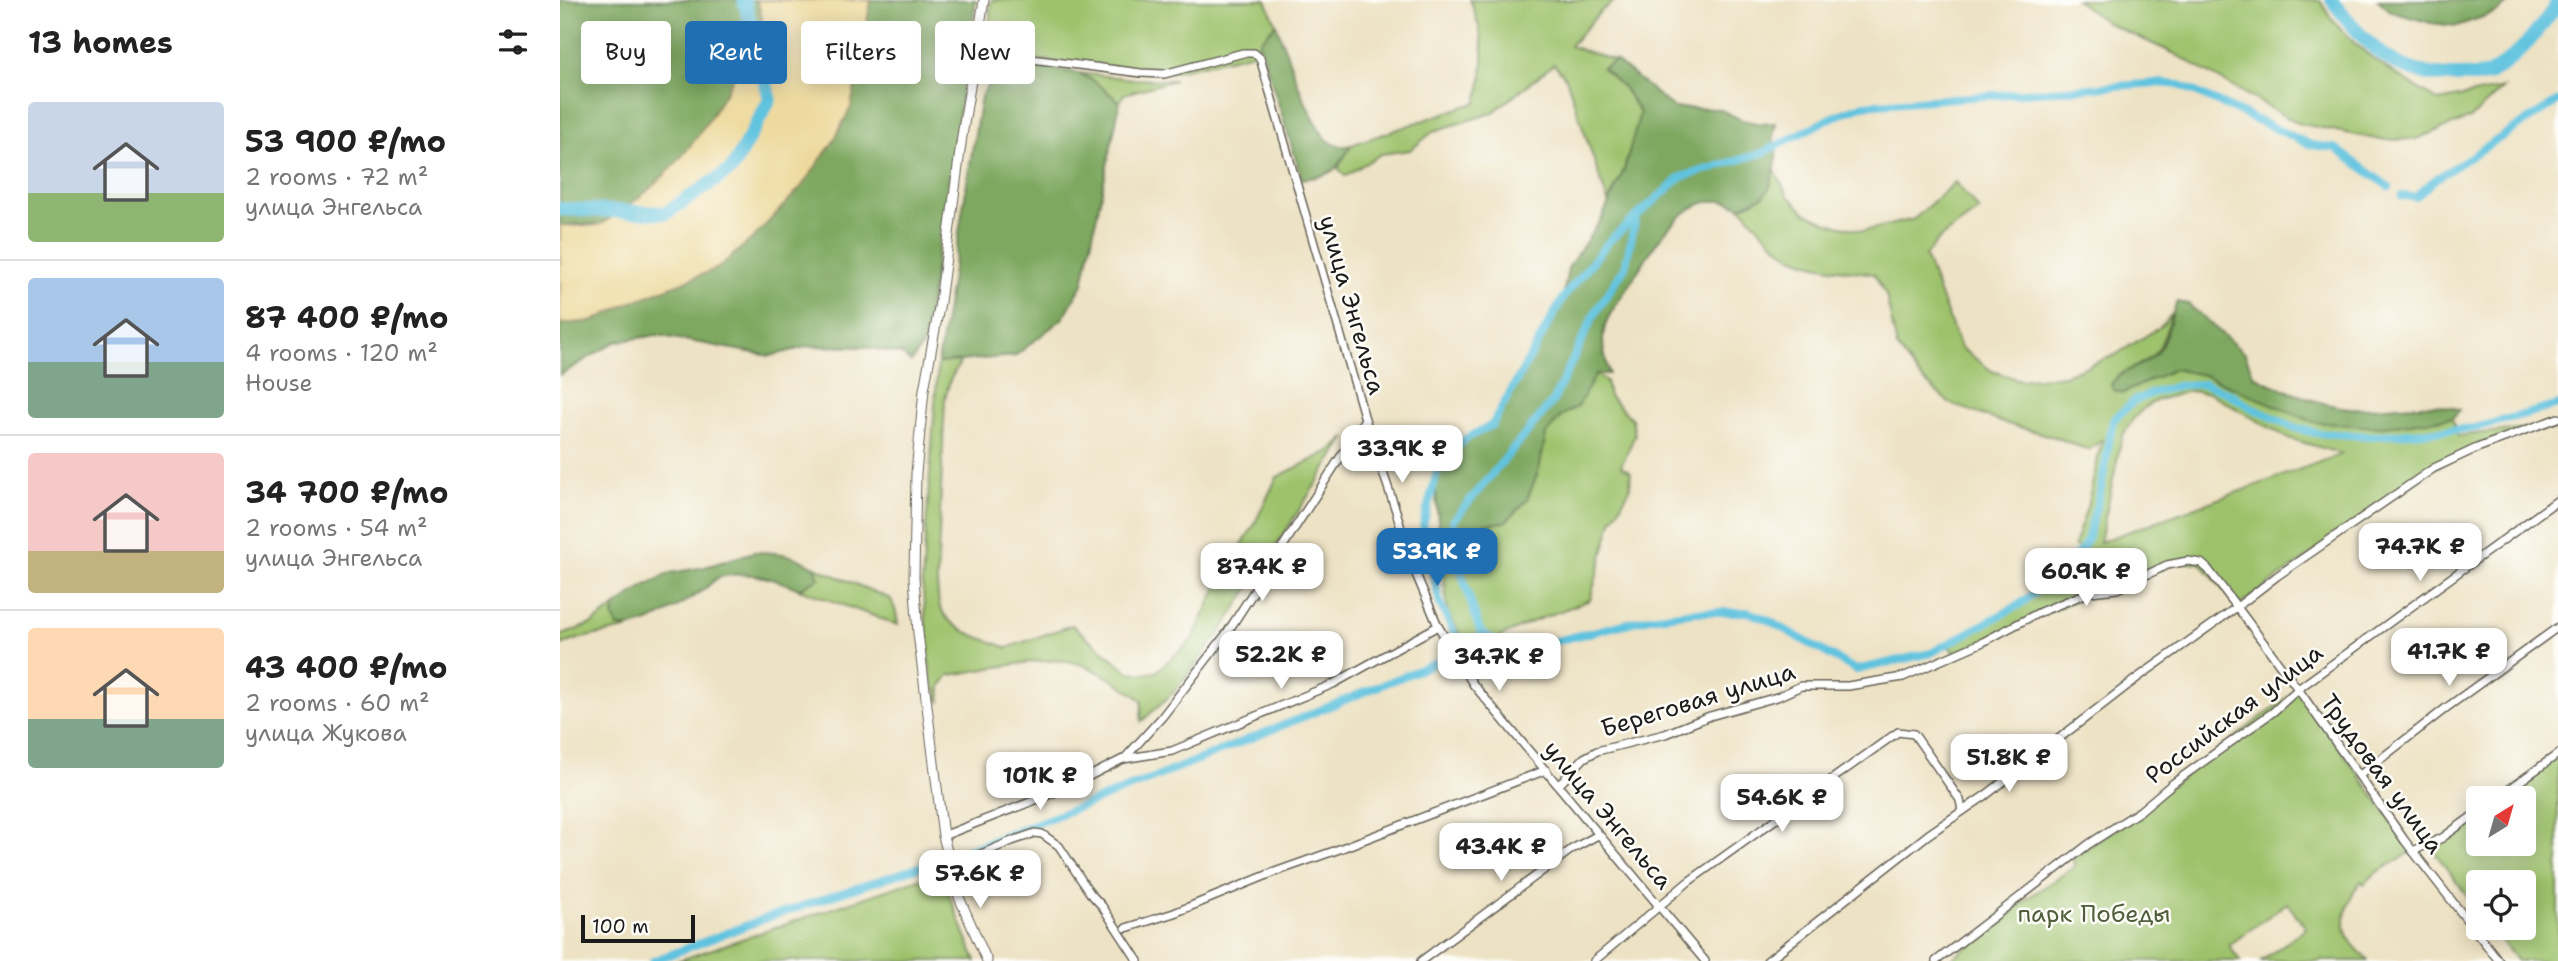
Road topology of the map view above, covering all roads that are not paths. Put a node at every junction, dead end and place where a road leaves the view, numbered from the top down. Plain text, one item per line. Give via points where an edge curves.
1 (984, 0) edge
2 (981, 21) edge
3 (1035, 59) edge
4 (971, 84) edge
5 (2558, 418) edge
6 (1365, 419) junction
7 (2558, 500) edge
8 (2237, 607) junction
9 (1438, 626) junction
10 (2558, 627) edge
11 (2298, 689) junction
12 (2558, 754) edge
13 (1124, 759) junction
14 (1546, 771) junction
15 (2360, 775) junction
16 (1559, 785) junction
17 (2514, 786) edge
18 (1960, 800) junction
19 (1973, 803) junction
20 (1962, 811) junction
21 (2466, 821) edge
22 (1598, 835) junction
23 (943, 836) junction
24 (2413, 851) junction
25 (950, 867) junction
26 (1660, 907) junction
27 (1114, 924) junction
28 (1126, 928) junction
29 (1120, 936) junction
30 (987, 961) edge
31 (1138, 961) edge
32 (1421, 961) edge
33 (1594, 961) edge
34 (1705, 961) edge
35 (1767, 961) edge
36 (1936, 961) edge
37 (2499, 961) edge

1 - 2 street
3 - 6 street, улица Энгельса via 1164,74 1243,53 1261,58
4 - 23 street via 924,390 916,473 915,604
5 - 8 street via 2434,468
6 - 9 street, улица Энгельса via 1410,560
6 - 13 street via 1227,633
7 - 11 street, Российская улица
8 - 11 street, Трудовая улица
8 - 16 street, Береговая улица via 2201,563 2167,565 2117,589 2090,592 2040,612 1903,677 1849,686 1801,686 1665,734 1597,751
8 - 19 street
9 - 13 street via 1333,684 1172,751
9 - 14 street, улица Энгельса via 1461,668
10 - 15 street
11 - 15 street, Трудовая улица
11 - 36 street, Российская улица
12 - 17 street
13 - 23 street via 1066,788
14 - 16 street, улица Энгельса
14 - 28 street
15 - 24 street, Трудовая улица
16 - 22 street, улица Энгельса
18 - 19 street
18 - 20 street
18 - 26 street via 1914,734 1898,732 1688,882
19 - 20 street
20 - 35 street
21 - 24 street
22 - 26 street, улица Энгельса
22 - 32 street via 1572,849
23 - 25 street
24 - 37 street, Трудовая улица
25 - 27 street via 1012,841 1042,834 1059,846
25 - 30 street
26 - 33 street
26 - 34 street, улица Энгельса
27 - 28 street
27 - 29 street
28 - 29 street
29 - 31 street

